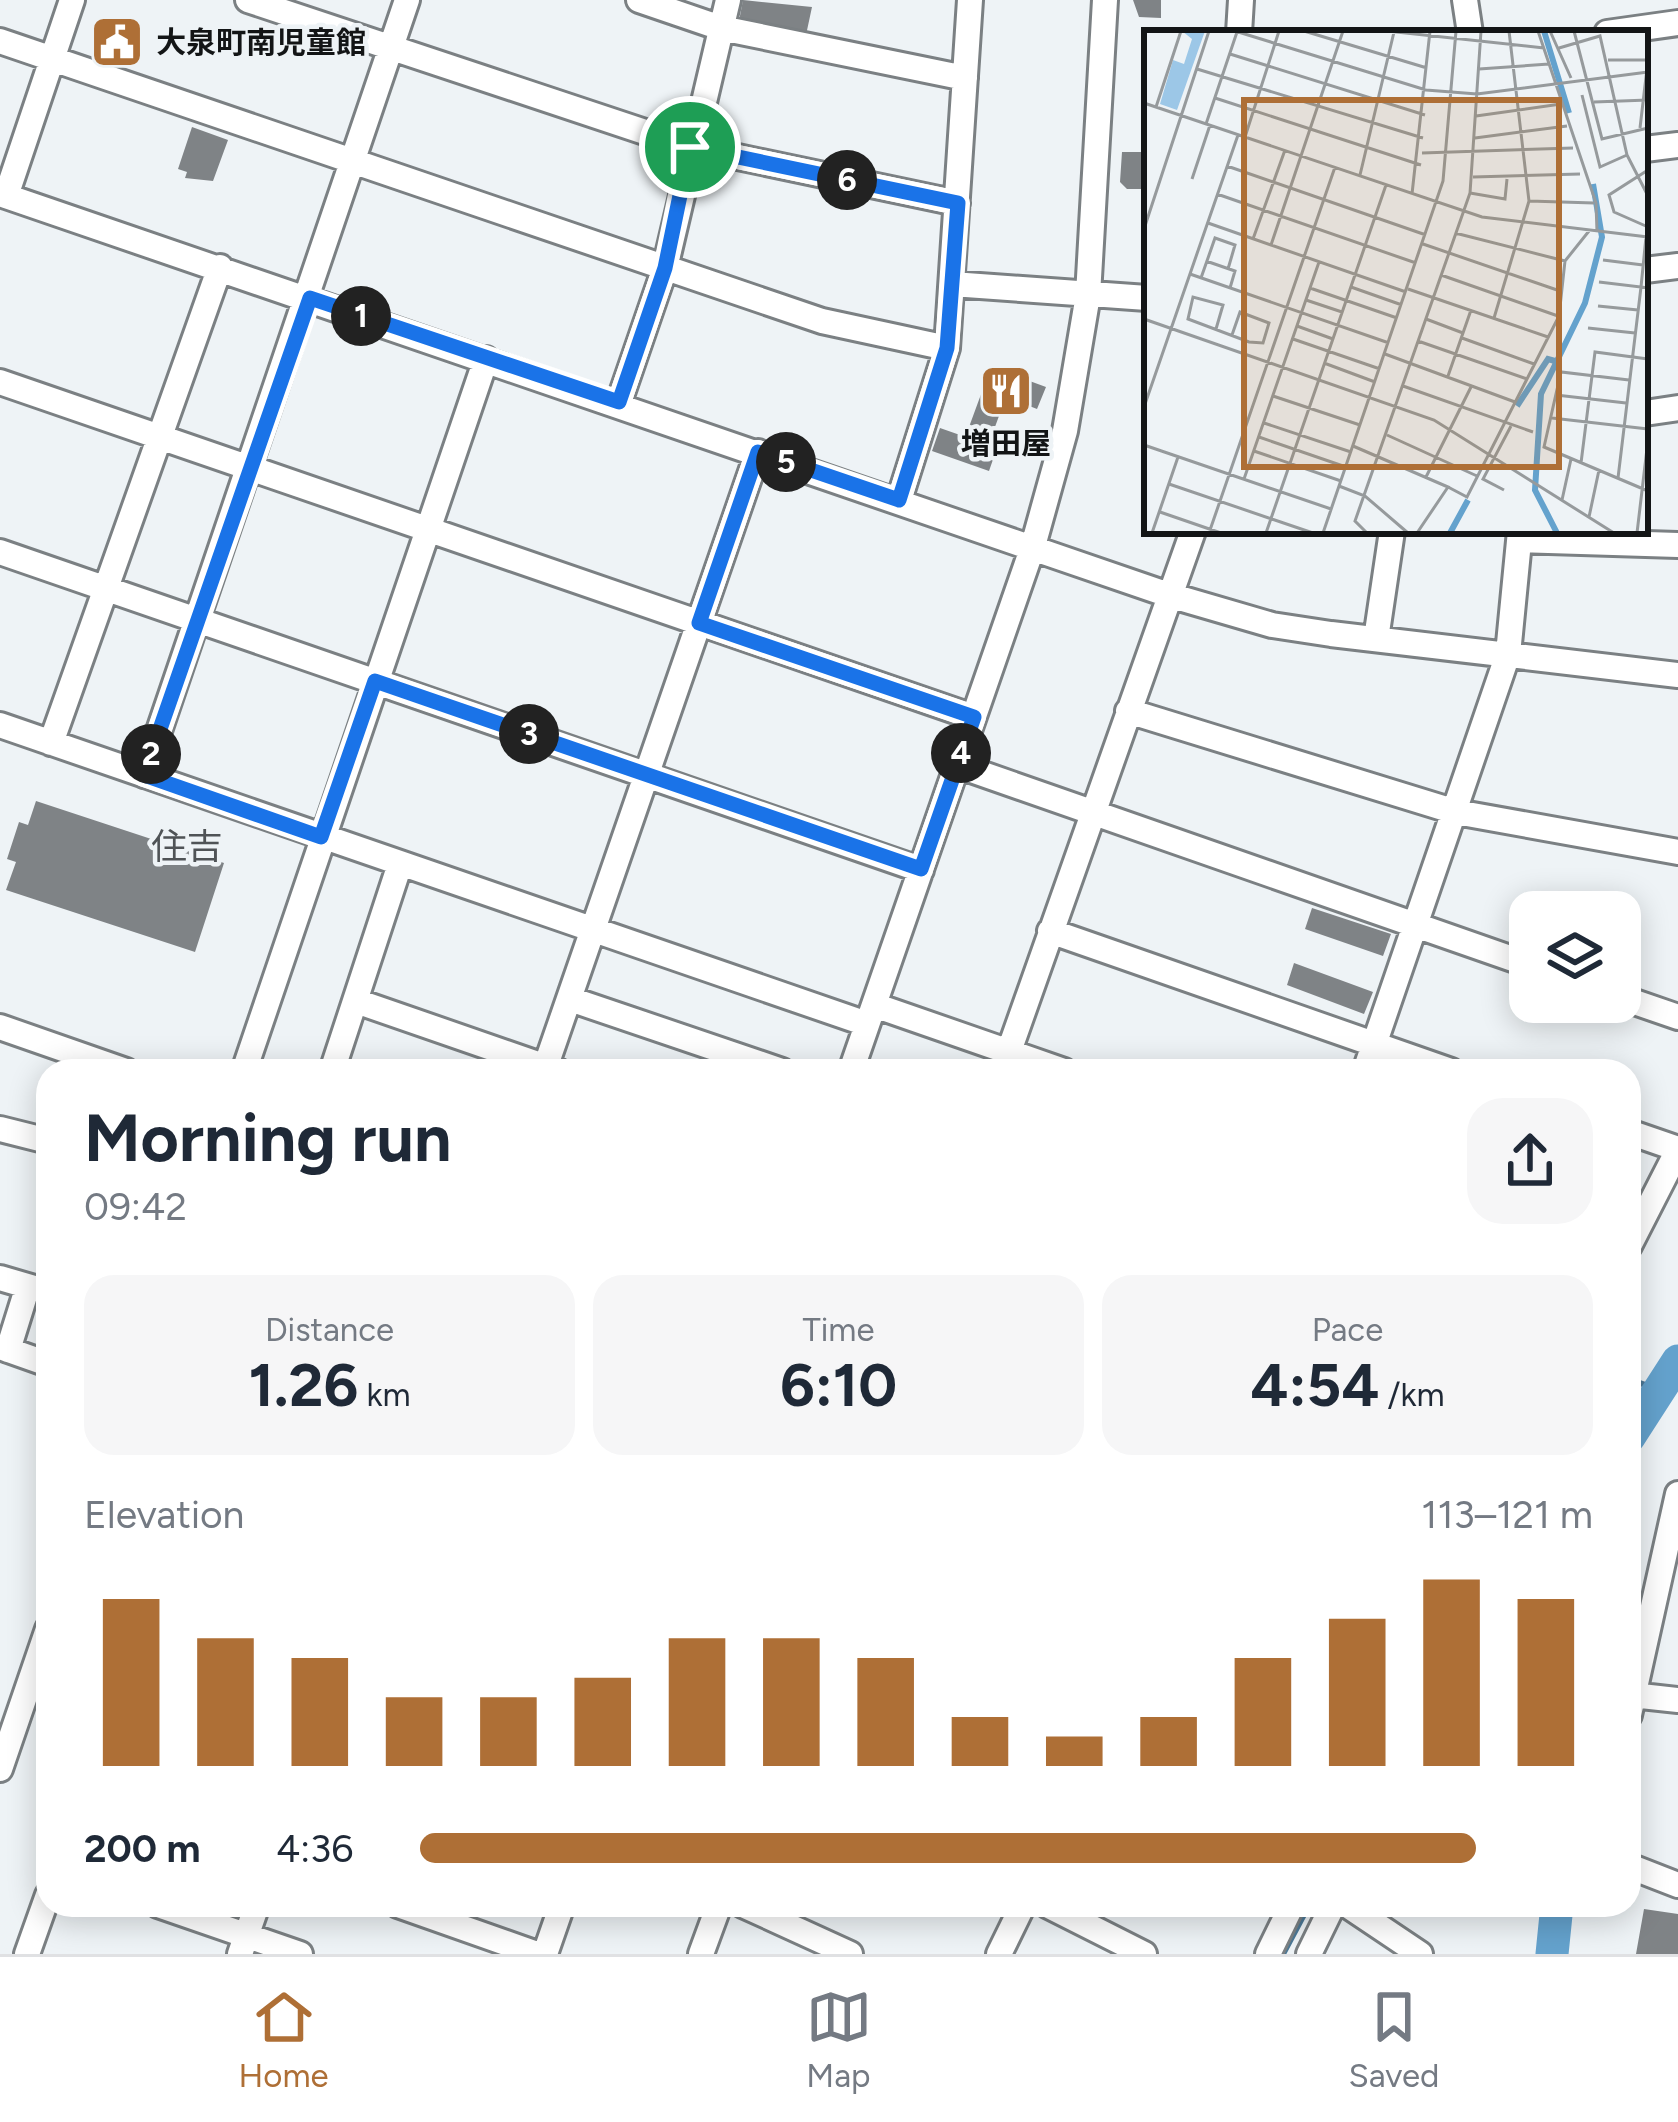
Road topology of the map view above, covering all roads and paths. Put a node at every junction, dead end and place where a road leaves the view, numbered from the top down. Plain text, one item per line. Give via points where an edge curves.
1 (72, 0) edge
2 (248, 0) edge
3 (406, 0) edge
4 (639, 0) edge
5 (728, 0) edge
6 (970, 0) edge
7 (1106, 0) edge
8 (1241, 0) edge
9 (1465, 0) edge
10 (1678, 23) edge
11 (722, 28) junction
12 (1239, 30) edge
13 (1469, 30) edge
14 (1628, 30) edge
15 (0, 41) edge
16 (391, 47) junction
17 (52, 59) junction
18 (965, 79) junction
19 (1678, 145) edge
20 (690, 147) junction
21 (1648, 149) edge
22 (354, 163) junction
23 (3, 195) edge
24 (958, 203) junction
25 (1678, 266) edge
26 (220, 268) junction
27 (665, 268) junction
28 (1648, 270) edge
29 (952, 284) junction
30 (1088, 296) junction
31 (310, 298) junction
32 (1144, 298) edge
33 (947, 348) junction
34 (486, 359) junction
35 (0, 382) edge
36 (619, 402) junction
37 (1678, 408) edge
38 (1648, 412) edge
39 (160, 437) junction
40 (758, 452) junction
41 (250, 468) junction
42 (899, 500) junction
43 (428, 528) junction
44 (1192, 534) edge
45 (1392, 534) edge
46 (1520, 536) edge
47 (1678, 545) edge
48 (1033, 546) junction
49 (0, 552) edge
50 (106, 589) junction
51 (1169, 595) junction
52 (198, 620) junction
53 (699, 623) junction
54 (1376, 639) junction
55 (1508, 654) junction
56 (1678, 675) edge
57 (375, 681) junction
58 (1128, 711) junction
59 (974, 717) junction
60 (0, 725) edge
61 (52, 743) junction
62 (957, 766) junction
63 (144, 775) junction
64 (647, 775) junction
65 (1456, 812) junction
66 (1091, 814) junction
67 (321, 837) junction
68 (1678, 852) edge
69 (400, 863) junction
70 (921, 869) junction
71 (1415, 925) junction
72 (593, 930) junction
73 (1050, 931) junction
74 (1509, 958) edge
75 (569, 999) junction
76 (356, 1001) junction
77 (1641, 1004) edge
78 (870, 1014) junction
79 (1678, 1017) edge
80 (0, 1027) edge
81 (1375, 1045) junction
82 (70, 1059) edge
83 (248, 1059) edge
84 (341, 1059) edge
85 (519, 1059) edge
86 (553, 1059) edge
87 (746, 1059) edge
88 (855, 1059) edge
89 (1000, 1059) edge
90 (1007, 1059) edge
91 (1370, 1059) edge
92 (1416, 1059) edge
93 (0, 1129) edge
94 (1641, 1136) edge
95 (36, 1138) edge
96 (1678, 1149) edge
97 (1641, 1222) edge
98 (0, 1278) edge
99 (36, 1289) edge
100 (36, 1293) edge
101 (4, 1348) edge
102 (36, 1360) edge
103 (1678, 1495) edge
104 (1669, 1572) edge
105 (1641, 1682) edge
106 (1678, 1700) edge
107 (36, 1702) edge
108 (1641, 1704) edge
109 (0, 1769) edge
110 (1641, 1871) edge
111 (1678, 1886) edge
112 (40, 1917) edge
113 (184, 1917) edge
114 (433, 1917) edge
115 (557, 1917) edge
116 (715, 1917) edge
117 (769, 1917) edge
118 (1017, 1917) edge
119 (1071, 1917) edge
120 (1286, 1917) edge
121 (1328, 1917) edge
122 (1365, 1917) edge
123 (243, 1945) edge
124 (27, 1954) edge
125 (300, 1954) edge
126 (541, 1954) edge
127 (701, 1954) edge
128 (850, 1954) edge
129 (999, 1954) edge
130 (1144, 1954) edge
131 (1268, 1954) edge
132 (1309, 1954) edge
133 (1420, 1954) edge

1 - 17 street
2 - 16 street
3 - 16 street
4 - 11 street
5 - 11 street
6 - 18 street
7 - 30 street
8 - 12 street
9 - 13 street
10 - 14 street
11 - 18 street
11 - 20 street
15 - 17 street
16 - 20 street
16 - 22 street
17 - 22 street
17 - 23 street
18 - 24 street
19 - 21 street
20 - 24 street
20 - 27 street
22 - 27 street
22 - 31 street
23 - 26 street
24 - 29 street
25 - 28 street
26 - 31 street
26 - 39 street
27 - 33 street via 822,321
27 - 36 street
29 - 30 street
29 - 33 street
30 - 32 street
30 - 48 street via 1065,431
31 - 34 street
31 - 41 street
33 - 42 street
34 - 36 street
34 - 43 street
35 - 39 street
36 - 40 street
37 - 38 street
39 - 41 street
39 - 50 street
40 - 42 street
40 - 53 street
41 - 43 street
41 - 52 street
42 - 48 street
43 - 53 street
43 - 57 street
44 - 51 street
45 - 54 street
46 - 47 street
46 - 55 street
48 - 51 street
48 - 59 street
49 - 50 street
50 - 52 street
50 - 61 street
51 - 54 street via 1272,625
51 - 58 street
52 - 57 street
52 - 63 street
53 - 59 street
53 - 64 street
54 - 55 street
55 - 56 street
55 - 65 street
57 - 64 street
57 - 67 street
58 - 65 street
58 - 66 street
59 - 62 street
60 - 61 street
61 - 63 street
62 - 66 street
62 - 70 street
63 - 67 street
64 - 70 street
64 - 72 street
65 - 68 street
65 - 71 street
66 - 71 street
66 - 73 street
67 - 69 street
67 - 83 street
69 - 72 street
69 - 76 street
70 - 78 street
71 - 74 street
71 - 81 street
72 - 75 street
72 - 78 street
73 - 81 street
73 - 90 street
75 - 86 street
75 - 87 street
76 - 84 street
76 - 85 street
77 - 79 street
78 - 88 street
78 - 89 street
80 - 82 street
81 - 91 street
81 - 92 street
93 - 95 street
94 - 96 street
96 - 97 street
98 - 99 street
100 - 101 street
101 - 102 street
103 - 104 street
104 - 105 street
106 - 108 street
107 - 109 street
110 - 111 street
112 - 124 street
113 - 123 street
114 - 126 street
115 - 126 street
116 - 127 street
117 - 128 street
118 - 129 street
119 - 130 street
120 - 131 street
121 - 132 street
122 - 133 street
123 - 125 street

